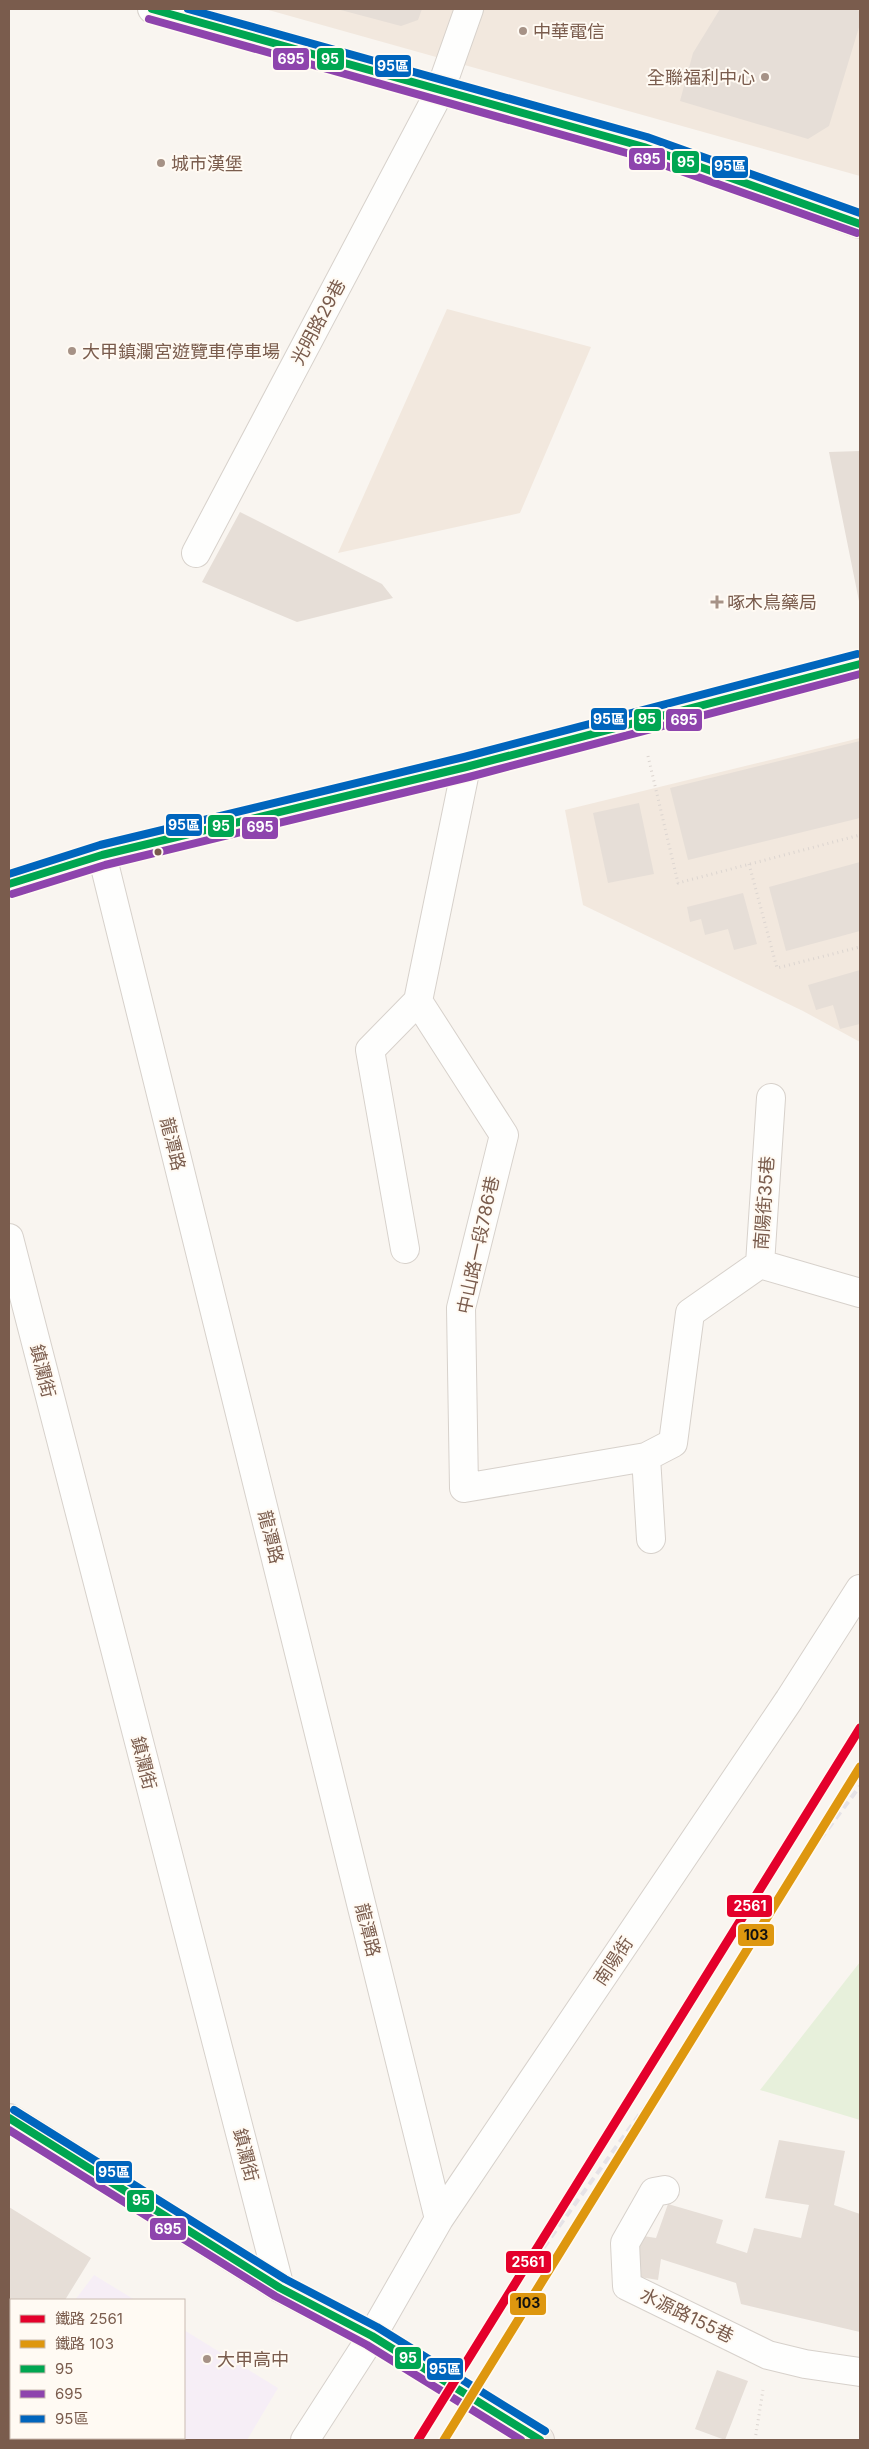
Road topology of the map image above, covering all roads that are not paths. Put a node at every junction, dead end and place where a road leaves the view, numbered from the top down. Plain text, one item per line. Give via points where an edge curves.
1 (152, 9) edge
2 (469, 9) edge
3 (440, 91) junction
4 (860, 222) edge
5 (196, 553) dead end
6 (860, 664) edge
7 (466, 767) junction
8 (102, 855) junction
9 (9, 884) edge
10 (418, 1001) junction
11 (771, 1098) dead end
12 (9, 1238) edge
13 (405, 1249) dead end
14 (760, 1264) junction
15 (860, 1293) edge
16 (646, 1457) junction
17 (651, 1539) dead end
18 (860, 1589) edge
19 (9, 2118) edge
20 (665, 2190) dead end
21 (439, 2219) junction
22 (280, 2288) junction
23 (372, 2336) junction
24 (860, 2372) edge
25 (538, 2439) edge
26 (305, 2440) edge

1 - 3 street
2 - 3 street, 光明路29巷
3 - 4 street via 644,147
3 - 5 street, 光明路29巷
6 - 7 main road
7 - 8 main road
7 - 10 street
8 - 9 main road
8 - 21 street, 龍潭路
10 - 13 street via 370,1050
10 - 16 street, 中山路一段786巷 via 504,1136 461,1308 464,1488
11 - 14 street, 南陽街35巷
12 - 22 street, 鎮瀾街
14 - 15 street, 南陽街35巷
14 - 16 street via 690,1313 673,1443
16 - 17 street
18 - 21 street, 南陽街 via 784,1708
19 - 22 main road
20 - 24 street, 水源路155巷 via 654,2192 625,2243 627,2286 768,2355
21 - 23 street, 南陽街
22 - 23 main road
23 - 25 main road
23 - 26 street, 南陽街

